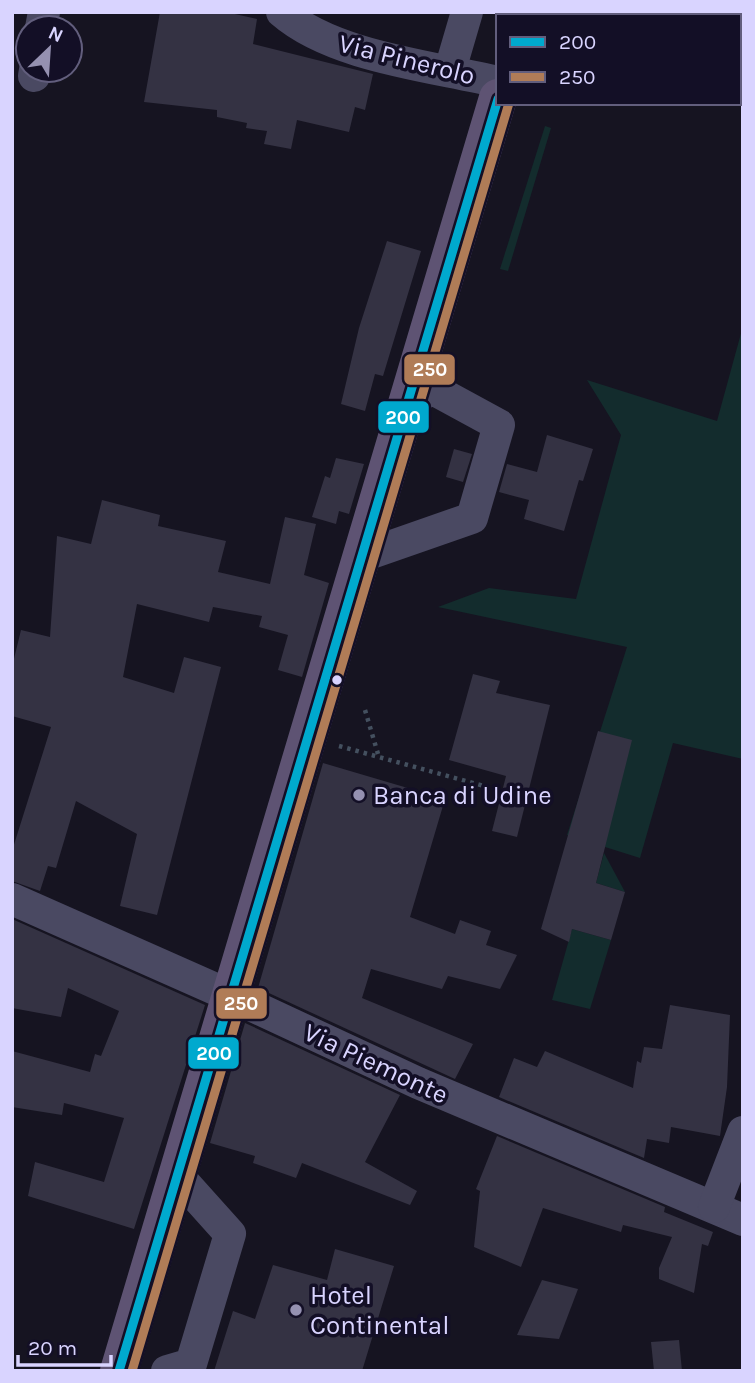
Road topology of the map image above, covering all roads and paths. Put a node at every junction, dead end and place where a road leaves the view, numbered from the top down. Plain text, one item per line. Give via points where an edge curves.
1 (282, 12) edge
2 (467, 12) edge
3 (450, 70) junction
4 (496, 82) edge
5 (496, 105) edge
6 (523, 105) edge
7 (418, 397) junction
8 (363, 556) junction
9 (365, 710) dead end
10 (307, 739) junction
11 (378, 754) junction
12 (484, 786) dead end
13 (12, 899) edge
14 (231, 996) junction
15 (743, 1132) edge
16 (178, 1176) junction
17 (714, 1207) junction
18 (743, 1220) edge
19 (119, 1371) edge
20 (167, 1371) edge

1 - 3 street, Via Pinerolo via 316,34 356,50
2 - 3 street
3 - 4 street, Via Pinerolo
5 - 7 main road
6 - 7 main road via 452,336
7 - 8 main road
7 - 8 street via 499,425 472,518
8 - 10 main road
9 - 11 path
10 - 11 path
10 - 14 main road
11 - 12 path
13 - 14 street, Via Piemonte
14 - 16 main road
14 - 17 street, Via Piemonte via 418,1083
15 - 17 street
16 - 19 main road
16 - 20 street via 230,1234 191,1364
17 - 18 street, Via Piemonte

